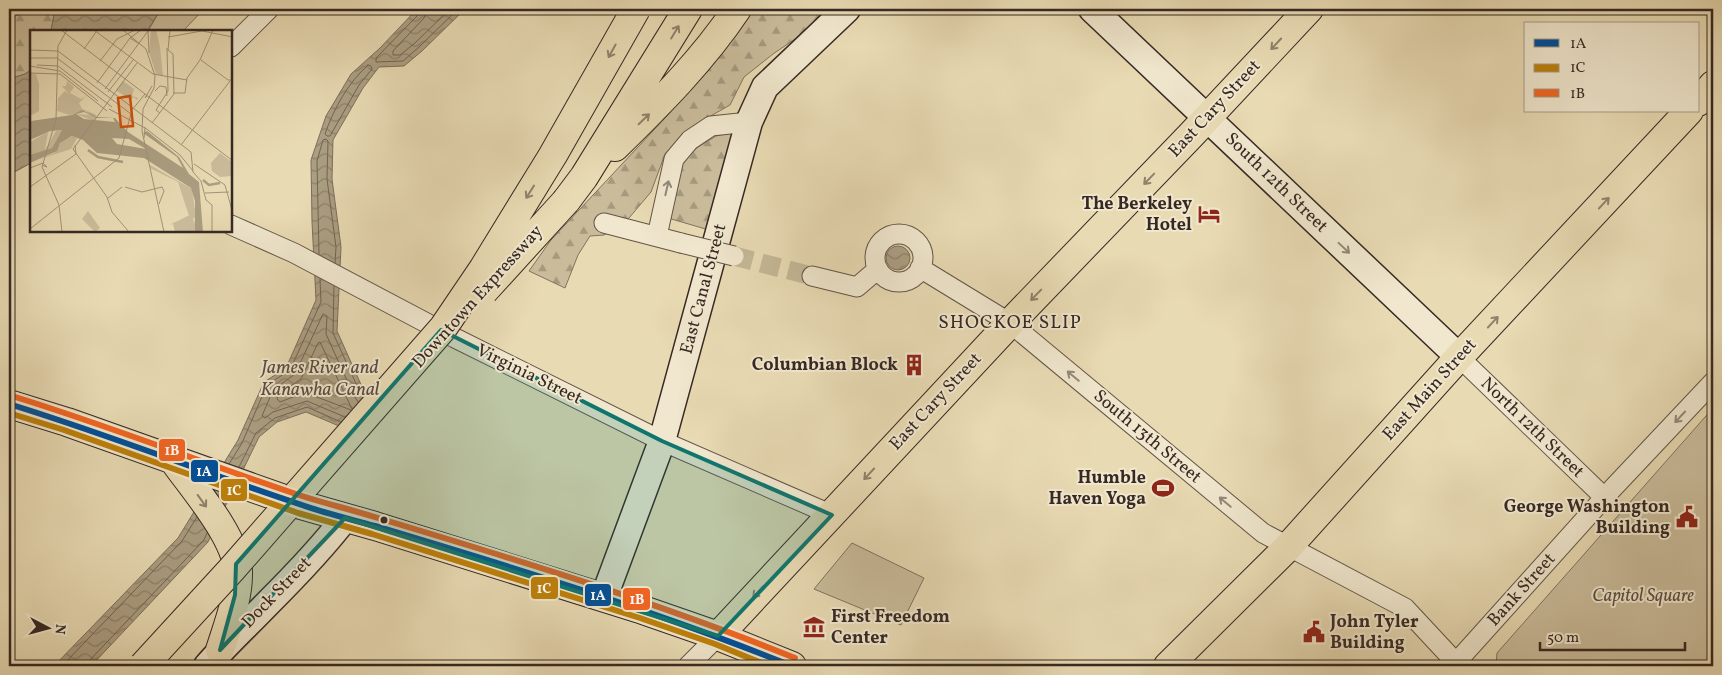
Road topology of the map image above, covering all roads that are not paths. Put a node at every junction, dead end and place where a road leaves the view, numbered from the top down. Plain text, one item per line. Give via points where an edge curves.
1 (269, 9) edge
2 (636, 9) edge
3 (688, 9) edge
4 (737, 9) edge
5 (847, 9) edge
6 (1092, 9) edge
7 (1309, 9) edge
8 (232, 46) edge
9 (1713, 86) edge
10 (1700, 100) edge
11 (1688, 112) edge
12 (1207, 118) junction
13 (749, 122) junction
14 (584, 177) junction
15 (604, 223) dead end
16 (232, 225) edge
17 (657, 236) junction
18 (734, 256) tunnel mouth
19 (920, 268) junction
20 (878, 269) junction
21 (812, 276) tunnel mouth
22 (1010, 323) junction
23 (1459, 357) junction
24 (1713, 382) edge
25 (9, 404) edge
26 (662, 441) junction
27 (174, 461) junction
28 (1605, 498) junction
29 (832, 515) junction
30 (346, 518) junction
31 (1288, 547) junction
32 (604, 597) junction
33 (191, 615) junction
34 (718, 636) junction
35 (214, 658) edge
36 (1456, 665) edge
37 (143, 666) edge
38 (155, 666) edge
39 (688, 666) edge
40 (792, 666) edge
41 (1168, 666) edge

1 - 8 street
2 -> 37 main road, Downtown Expressway, bridge via 553,156 443,328
14 -> 3 main road, Downtown Expressway
14 -> 4 main road via 690,70
5 - 13 street, East Canal Street via 765,87
6 - 12 street, South 12th Street
7 -> 12 main road, East Cary Street
9 - 10 main road
23 -> 11 main road, East Main Street
12 -> 22 main road, East Cary Street
12 -> 23 street, South 12th Street
17 -> 13 street via 674,159 690,140 711,126
13 - 26 street, East Canal Street
14 - 33 main road, Downtown Expressway, bridge via 566,201
15 - 17 street
16 - 26 street, Virginia Street via 355,284 454,338
17 - 18 street, bridge
19 - 20 street via 903,282 888,280
19 - 20 street via 922,252 919,245 899,234 878,246 875,261
19 - 22 street
20 - 21 street via 858,287
22 -> 29 main road, East Cary Street
31 -> 22 street, South 13th Street via 1263,533
23 - 28 street, North 12th Street
23 - 31 main road, East Main Street
24 -> 28 street, Bank Street
25 - 27 main road
26 - 29 street, Virginia Street
26 - 32 street, East Canal Street
27 - 30 main road
27 -> 35 main road via 216,518 230,545 238,571 235,595
28 - 36 street, Bank Street
29 -> 34 main road, East Cary Street
30 - 32 main road
30 - 35 street, Dock Street
31 - 36 street, South 13th Street via 1405,608
31 - 41 main road, East Main Street
32 - 34 main road
33 - 37 main road, bridge
33 - 38 main road, bridge
34 - 39 street, East Cary Street
34 - 40 main road

